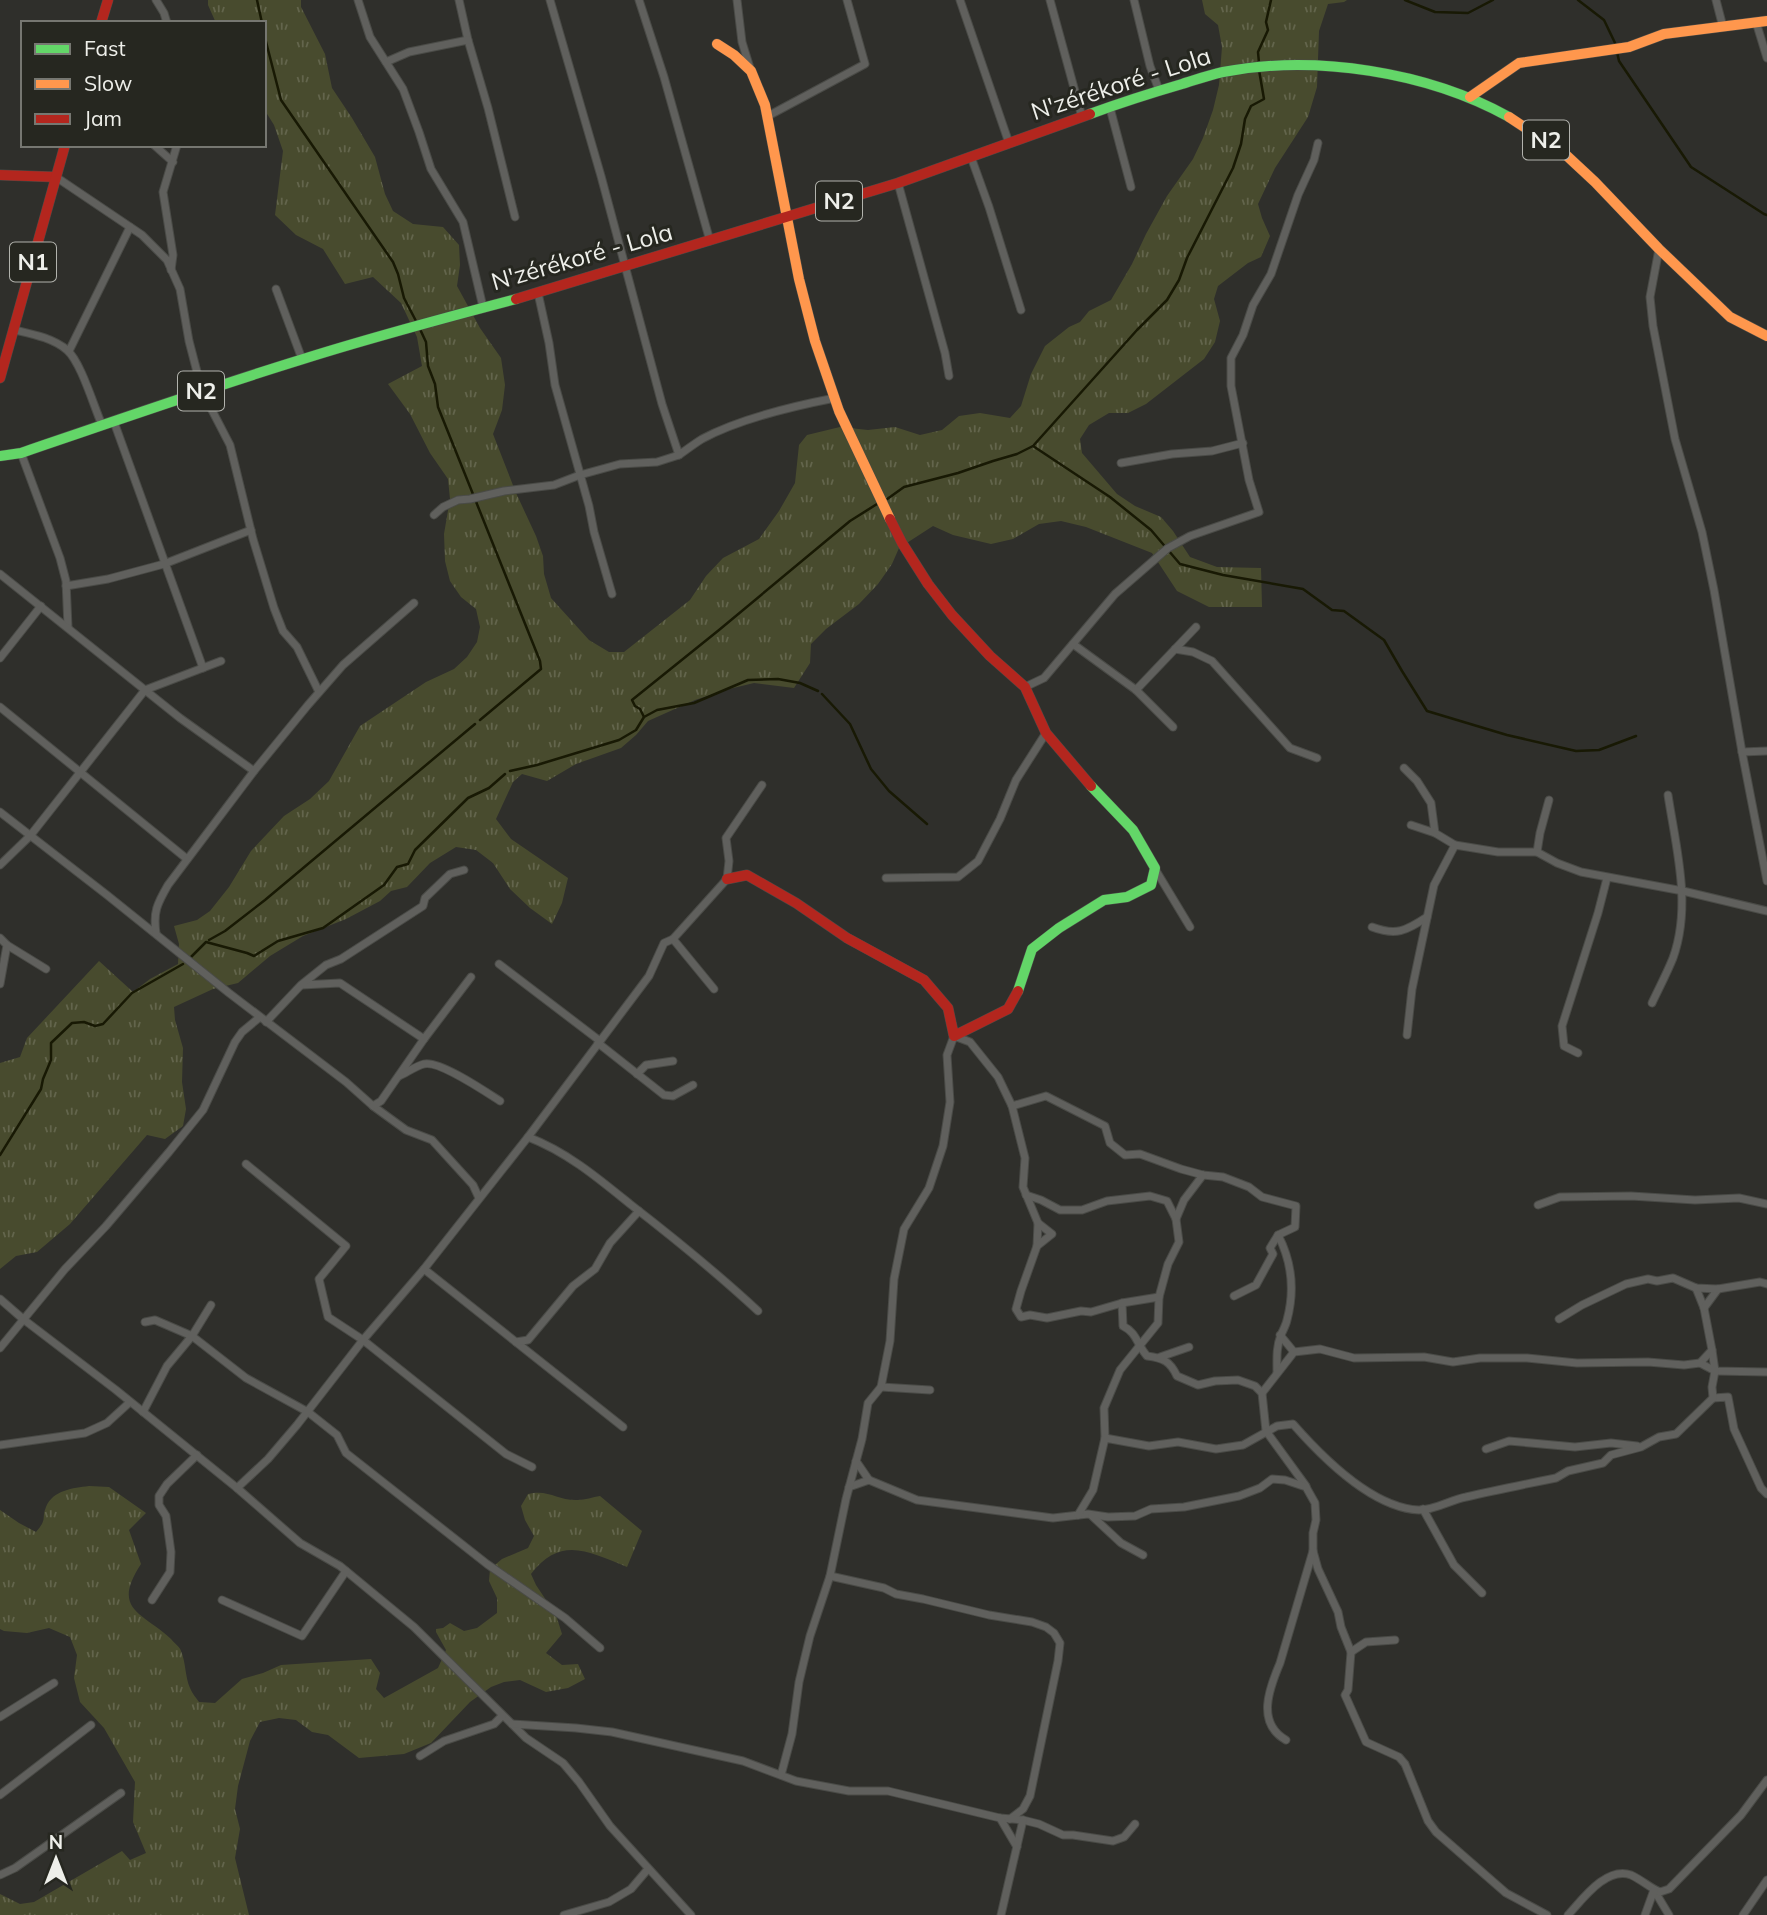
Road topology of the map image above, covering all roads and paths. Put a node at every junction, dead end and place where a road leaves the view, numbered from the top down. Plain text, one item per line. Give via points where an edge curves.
1 (108, 0) edge
2 (156, 0) edge
3 (358, 0) edge
4 (459, 0) edge
5 (551, 0) edge
6 (639, 0) edge
7 (737, 0) edge
8 (847, 0) edge
9 (960, 0) edge
10 (1050, 0) edge
11 (1134, 0) edge
12 (1716, 0) edge
13 (102, 21) edge
14 (166, 21) edge
15 (1767, 21) edge
16 (1756, 22) junction
17 (1723, 27) junction
18 (468, 40) junction
19 (717, 44) dead end
20 (1767, 58) edge
21 (386, 62) junction
22 (751, 71) junction
23 (1159, 90) junction
24 (1470, 97) junction
25 (1110, 108) junction
26 (768, 116) junction
27 (1082, 117) junction
28 (1318, 143) dead end
29 (1009, 144) junction
30 (64, 147) edge
31 (156, 147) edge
32 (177, 147) edge
33 (971, 157) junction
34 (173, 162) junction
35 (0, 175) edge
36 (56, 177) junction
37 (898, 183) junction
38 (1131, 187) dead end
39 (788, 216) junction
40 (515, 217) dead end
41 (130, 227) junction
42 (709, 242) junction
43 (1659, 249) junction
44 (624, 268) junction
45 (171, 271) junction
46 (276, 289) dead end
47 (538, 293) junction
48 (483, 307) junction
49 (1021, 310) dead end
50 (15, 330) junction
51 (1767, 336) edge
52 (69, 351) junction
53 (302, 359) junction
54 (949, 376) dead end
55 (0, 378) edge
56 (202, 391) junction
57 (835, 398) junction
58 (114, 422) junction
59 (102, 425) junction
60 (1242, 443) junction
61 (21, 453) junction
62 (679, 455) junction
63 (0, 456) edge
64 (1121, 463) dead end
65 (580, 475) junction
66 (434, 515) dead end
67 (251, 530) junction
68 (164, 564) junction
69 (0, 574) edge
70 (66, 586) junction
71 (612, 594) dead end
72 (414, 603) dead end
73 (41, 606) junction
74 (68, 627) junction
75 (1196, 628) dead end
76 (1073, 644) junction
77 (1175, 649) junction
78 (0, 658) edge
79 (220, 661) dead end
80 (203, 668) junction
81 (1025, 687) junction
82 (145, 690) junction
83 (1136, 690) junction
84 (319, 692) junction
85 (0, 707) edge
86 (1173, 727) dead end
87 (1046, 733) junction
88 (1767, 751) edge
89 (1742, 752) junction
90 (1317, 758) dead end
91 (1404, 768) dead end
92 (254, 771) junction
93 (81, 772) junction
94 (762, 785) dead end
95 (1668, 795) dead end
96 (1549, 800) dead end
97 (0, 812) edge
98 (1411, 825) dead end
99 (1435, 833) junction
100 (30, 836) junction
101 (1455, 845) junction
102 (1764, 847) edge
103 (1537, 852) junction
104 (187, 859) junction
105 (0, 865) edge
106 (1154, 868) junction
107 (464, 870) dead end
108 (886, 878) dead end
109 (1607, 878) junction
110 (727, 879) junction
111 (1767, 881) edge
112 (1683, 891) junction
113 (1767, 911) edge
114 (1427, 917) junction
115 (1190, 927) dead end
116 (1372, 927) dead end
117 (156, 934) junction
118 (0, 938) edge
119 (673, 939) junction
120 (7, 945) junction
121 (499, 964) dead end
122 (46, 969) dead end
123 (471, 977) dead end
124 (0, 984) edge
125 (301, 985) junction
126 (715, 989) dead end
127 (1652, 1003) dead end
128 (263, 1019) junction
129 (1407, 1035) dead end
130 (954, 1036) junction
131 (424, 1039) junction
132 (599, 1042) junction
133 (1578, 1053) dead end
134 (673, 1060) dead end
135 (638, 1074) junction
136 (398, 1077) junction
137 (693, 1085) dead end
138 (500, 1101) dead end
139 (373, 1106) junction
140 (1012, 1106) junction
141 (528, 1136) junction
142 (246, 1164) dead end
143 (1203, 1175) junction
144 (1026, 1195) junction
145 (479, 1198) junction
146 (1767, 1204) edge
147 (1538, 1205) dead end
148 (639, 1211) junction
149 (1176, 1219) junction
150 (1038, 1223) junction
151 (1278, 1235) junction
152 (1037, 1247) junction
153 (1287, 1253) junction
154 (1273, 1254) junction
155 (424, 1269) junction
156 (1767, 1284) edge
157 (1696, 1287) junction
158 (1718, 1289) junction
159 (1234, 1296) dead end
160 (1159, 1297) junction
161 (0, 1299) edge
162 (1122, 1303) junction
163 (211, 1305) dead end
164 (1704, 1308) junction
165 (758, 1311) dead end
166 (23, 1319) junction
167 (1559, 1320) dead end
168 (145, 1322) dead end
169 (1280, 1335) junction
170 (192, 1336) junction
171 (363, 1340) junction
172 (516, 1342) junction
173 (1140, 1347) junction
174 (1189, 1347) dead end
175 (0, 1348) edge
176 (1712, 1350) junction
177 (1294, 1352) junction
178 (1160, 1357) junction
179 (1700, 1363) junction
180 (1715, 1371) junction
181 (1767, 1372) edge
182 (1277, 1373) junction
183 (881, 1387) junction
184 (930, 1390) dead end
185 (1262, 1393) junction
186 (1713, 1398) junction
187 (130, 1402) junction
188 (143, 1412) junction
189 (308, 1412) junction
190 (623, 1427) dead end
191 (1266, 1431) junction
192 (1105, 1438) junction
193 (0, 1445) edge
194 (1641, 1447) junction
195 (1486, 1449) dead end
196 (197, 1455) junction
197 (856, 1461) junction
198 (532, 1467) dead end
199 (869, 1480) junction
200 (849, 1487) junction
201 (1306, 1487) junction
202 (237, 1488) junction
203 (1767, 1494) edge
204 (1423, 1509) junction
205 (1088, 1514) junction
206 (1078, 1515) junction
207 (1313, 1550) junction
208 (1143, 1555) dead end
209 (346, 1571) junction
210 (830, 1576) junction
211 (1482, 1593) dead end
212 (152, 1600) dead end
213 (222, 1600) dead end
214 (1395, 1640) dead end
215 (600, 1648) dead end
216 (1351, 1652) junction
217 (54, 1683) dead end
218 (502, 1716) junction
219 (0, 1717) edge
220 (511, 1724) junction
221 (91, 1725) dead end
222 (1286, 1740) dead end
223 (420, 1756) dead end
224 (781, 1775) junction
225 (1767, 1780) edge
226 (1, 1792) edge
227 (121, 1793) dead end
228 (1000, 1818) junction
229 (1010, 1819) junction
230 (1024, 1820) junction
231 (1135, 1825) dead end
232 (1017, 1847) junction
233 (648, 1869) junction
234 (0, 1875) edge
235 (1767, 1880) edge
236 (1654, 1890) junction
237 (564, 1915) edge
238 (691, 1915) edge
239 (1001, 1915) edge
240 (1547, 1915) edge
241 (1568, 1915) edge
242 (1645, 1915) edge
243 (1669, 1915) edge
244 (1743, 1915) edge

1 - 13 main road
2 - 14 street
3 - 21 street via 370,37
4 - 18 street
5 - 44 street
6 - 42 street
7 - 22 street
8 - 26 street via 865,64
9 - 29 street
10 - 27 street
11 - 23 street
12 - 17 street
15 - 16 main road
16 - 17 main road
16 - 20 street
17 - 24 main road via 1520,63
18 - 21 street via 409,52
18 - 40 street
19 - 22 main road
21 - 48 street via 403,89 431,169 463,222
22 - 26 main road
23 - 24 main road, N'zérékoré - Lola / N2 via 1250,67 1332,66 1385,73
23 - 25 main road, N'zérékoré - Lola / N2
24 - 43 main road, N'zérékoré - Lola / N2 via 1566,155
25 - 27 main road, N'zérékoré - Lola / N2
25 - 38 street
26 - 39 main road
27 - 29 main road, N'zérékoré - Lola / N2
28 - 60 street via 1271,274 1231,358 1231,386
29 - 33 main road, N'zérékoré - Lola / N2
30 - 36 main road, N1
31 - 34 street
32 - 34 street
33 - 37 main road, N'zérékoré - Lola / N2
33 - 49 street
34 - 45 street via 163,192 173,255
35 - 36 main road
36 - 41 street
36 - 50 main road, N1
37 - 39 main road, N'zérékoré - Lola / N2
37 - 54 street
39 - 42 main road, N'zérékoré - Lola / N2
39 - 57 main road via 815,341
41 - 45 street via 167,261
41 - 52 street
42 - 44 main road, N'zérékoré - Lola / N2
43 - 51 main road, N'zérékoré - Lola / N2 via 1730,317
43 - 89 street via 1650,297 1653,326 1675,439 1714,590
44 - 47 main road, N'zérékoré - Lola / N2
44 - 62 street
45 - 56 street via 180,289
46 - 53 street
47 - 48 main road, N'zérékoré - Lola / N2
47 - 65 street via 555,385
48 - 53 main road, N'zérékoré - Lola / N2
50 - 52 street
50 - 55 main road, N1
52 - 59 street
53 - 56 main road, N2
56 - 58 main road, N2
56 - 67 street via 230,445
57 - 62 street via 742,423
57 - 81 main road via 877,494 928,584 990,656
58 - 59 main road, N2
58 - 68 street
59 - 61 main road, N2
60 - 64 street
60 - 76 street via 1259,512 1168,548 1115,594
61 - 63 main road, N2
61 - 70 street
62 - 65 street
65 - 66 street via 554,485 458,500
65 - 71 street
67 - 68 street
67 - 84 street via 283,631 297,647
68 - 70 street
68 - 80 street
69 - 73 street
70 - 74 street
72 - 84 street
73 - 74 street
73 - 78 street
74 - 82 street
75 - 77 street
76 - 81 street via 1044,678
76 - 83 street
77 - 83 street
77 - 90 street via 1212,661 1290,748
79 - 80 street
80 - 82 street
81 - 87 main road
82 - 92 street
82 - 93 street
83 - 86 street
84 - 92 street
85 - 93 street
87 - 106 main road via 1133,830
87 - 108 street via 1016,779 978,861 958,877
88 - 89 street
89 - 102 street
91 - 99 street via 1431,803
92 - 104 street
93 - 100 street
93 - 104 street
94 - 110 street via 726,838
95 - 112 street
96 - 103 street
97 - 100 street
98 - 99 street
99 - 101 street
100 - 105 street
100 - 117 street
101 - 103 street
101 - 114 street via 1434,885
102 - 111 street
103 - 109 street
104 - 117 street via 157,905
106 - 115 street
106 - 130 main road via 1151,885 1128,897 1104,901 1032,949 1020,988 1007,1009
107 - 125 street via 450,874 425,898 423,906
109 - 112 street
109 - 133 street via 1562,1026 1564,1046
110 - 119 street
110 - 130 main road via 747,875 847,939 925,980 948,1008
112 - 113 street
112 - 127 street via 1674,957
114 - 116 street via 1397,932
114 - 129 street
117 - 128 street
118 - 120 street
119 - 126 street
119 - 132 street via 664,943 649,976
120 - 122 street
120 - 124 street
121 - 132 street
123 - 131 street
125 - 128 street
125 - 131 street via 341,983
128 - 139 street
128 - 166 street via 235,1042 203,1110
130 - 140 street via 970,1042 998,1077
130 - 183 street via 947,1055 950,1102 943,1146 929,1188 904,1229
131 - 136 street
132 - 135 street
132 - 141 street
134 - 135 street via 646,1065
135 - 137 street via 664,1095 673,1096
136 - 138 street via 425,1063 434,1064
136 - 139 street
139 - 145 street via 406,1130 432,1140 473,1185
140 - 143 street via 1046,1096 1105,1126 1110,1143 1125,1155 1140,1154
140 - 144 street via 1025,1158
141 - 145 street
141 - 148 street via 576,1161
142 - 171 street via 346,1247 319,1279 328,1317
143 - 149 street
143 - 151 street via 1223,1177 1262,1197 1296,1206 1295,1227
144 - 149 street via 1060,1210 1150,1196 1167,1201
144 - 150 street
145 - 155 street
146 - 147 street via 1739,1198 1631,1196 1560,1197
148 - 165 street
148 - 172 street via 610,1243 595,1269 573,1286 528,1340
149 - 160 street via 1179,1242
150 - 152 street
150 - 152 street via 1052,1234
151 - 153 street
151 - 154 street via 1270,1248
152 - 162 street via 1016,1309 1021,1317 1091,1312
153 - 154 street
153 - 169 street via 1293,1290
154 - 159 street via 1256,1285
155 - 171 street
155 - 172 street
156 - 158 street
157 - 158 street
157 - 164 street
157 - 167 street via 1673,1278 1626,1284
158 - 164 street
160 - 162 street
160 - 173 street via 1158,1323
161 - 166 street
162 - 173 street via 1123,1326 1132,1331
163 - 170 street
164 - 176 street
166 - 175 street
166 - 187 street
168 - 170 street via 155,1320
169 - 177 street
169 - 182 street
170 - 188 street via 167,1366
170 - 189 street via 246,1378
171 - 189 street
171 - 198 street via 506,1454
172 - 190 street
173 - 178 street via 1147,1356
173 - 192 street via 1120,1370 1104,1408
174 - 178 street
176 - 179 street
176 - 180 street
177 - 179 street via 1320,1349 1354,1358 1424,1357 1453,1362 1527,1358 1577,1363
177 - 182 street
178 - 185 street via 1177,1376 1198,1385 1238,1380
179 - 180 street
180 - 181 street
180 - 186 street
182 - 185 street
183 - 184 street
183 - 197 street via 868,1403
185 - 191 street
186 - 194 street via 1676,1434
186 - 203 street via 1728,1397 1734,1429 1760,1488
187 - 188 street
187 - 193 street via 107,1423 85,1433
188 - 196 street
189 - 202 street
189 - 215 street via 337,1435 346,1452
191 - 192 street via 1243,1445 1216,1450 1178,1442 1149,1447
191 - 201 street
191 - 204 street via 1293,1424 1318,1452 1370,1492 1398,1506
192 - 206 street via 1093,1490
194 - 195 street via 1509,1441
194 - 204 street via 1556,1478
196 - 202 street
196 - 212 street via 159,1496 166,1516 170,1572
197 - 199 street
197 - 200 street
199 - 200 street
199 - 206 street via 917,1500 1054,1518
200 - 210 street
201 - 205 street via 1272,1479 1239,1496 1184,1507 1151,1509 1135,1516
201 - 207 street via 1315,1503
202 - 209 street via 300,1543
204 - 211 street via 1454,1564
205 - 206 street
205 - 208 street via 1121,1543
207 - 216 street
207 - 222 street via 1267,1709 1274,1732
209 - 213 street via 302,1636
209 - 218 street via 414,1628
210 - 224 street via 804,1659
210 - 229 street via 1032,1622 1054,1633 1060,1643 1058,1661 1030,1796
214 - 216 street via 1366,1642
216 - 240 street via 1345,1695 1366,1742 1405,1764 1436,1832 1506,1893
217 - 219 street
218 - 220 street
218 - 223 street via 494,1724 444,1741
220 - 224 street via 612,1732 743,1761
220 - 233 street via 563,1763
221 - 226 street
224 - 228 street via 849,1791 888,1791
225 - 236 street via 1741,1815 1677,1882 1666,1891
227 - 234 street
228 - 229 street
228 - 232 street
229 - 230 street
230 - 231 street via 1063,1835 1114,1841
230 - 232 street
232 - 239 street
233 - 237 street via 631,1889 609,1902
233 - 238 street
235 - 244 street
236 - 241 street via 1629,1874 1612,1875
236 - 242 street
236 - 243 street

